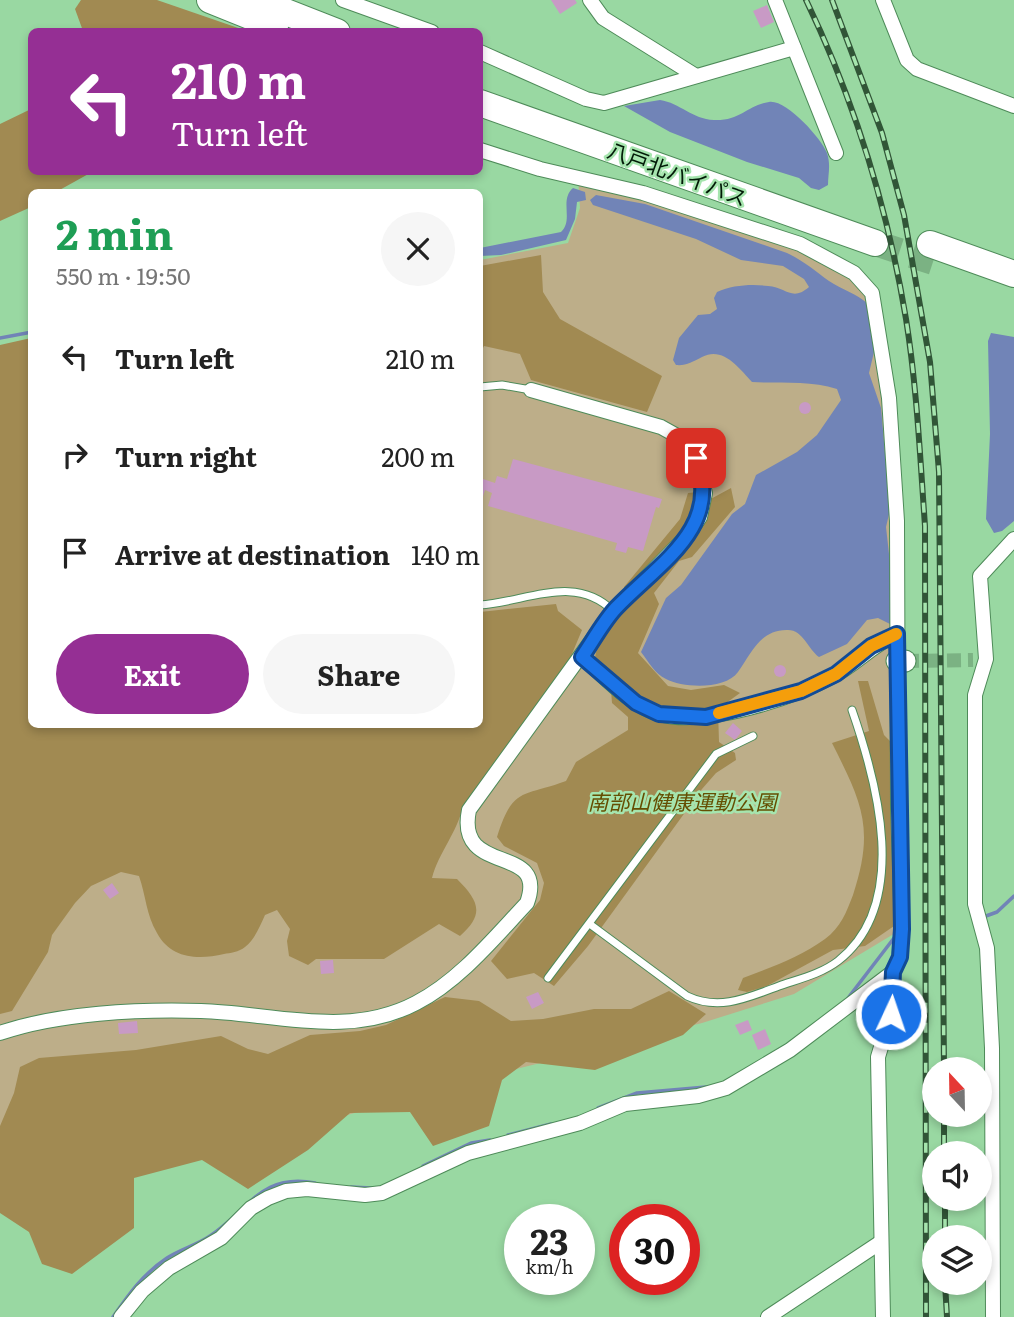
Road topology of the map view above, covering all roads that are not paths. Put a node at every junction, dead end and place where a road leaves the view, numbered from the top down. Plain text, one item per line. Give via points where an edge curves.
1 (211, 0) edge
2 (343, 0) edge
3 (590, 0) edge
4 (775, 0) edge
5 (883, 0) edge
6 (276, 16) edge
7 (322, 28) edge
8 (421, 28) edge
9 (794, 48) junction
10 (483, 53) edge
11 (696, 76) junction
12 (483, 87) edge
13 (483, 104) edge
14 (1014, 106) edge
15 (483, 151) edge
16 (836, 153) dead end
17 (1014, 274) edge
18 (1014, 290) edge
19 (483, 387) edge
20 (531, 390) joint
21 (1014, 539) edge
22 (483, 605) edge
23 (613, 611) junction
24 (897, 634) junction
25 (582, 657) junction
26 (852, 710) dead end
27 (753, 736) dead end
28 (591, 925) junction
29 (893, 972) junction
30 (548, 978) dead end
31 (0, 1033) edge
32 (881, 1242) junction
33 (121, 1317) edge
34 (768, 1317) edge
35 (883, 1317) edge
36 (993, 1317) edge

1 - 6 highway
2 - 8 street
3 - 11 street via 603,18
4 - 9 street
5 - 14 street via 907,60 917,69
6 - 7 highway
9 - 11 street
9 - 16 street
10 - 11 street via 604,103
12 - 13 highway, 八戸北バイパス via 874,235
15 - 24 street via 643,193 800,244 865,282 872,293 889,398 897,521
17 - 18 highway via 932,253
19 - 20 lane
20 - 23 street via 660,427 691,449 703,475 700,517 687,537
21 - 36 street via 980,576 973,764 975,904 987,947 992,1048
22 - 23 lane via 573,590 590,593
23 - 25 street
24 - 25 street via 801,691 706,717 659,714 636,703
24 - 29 street via 901,661 902,929 900,957
25 - 31 street via 469,810 465,827 469,841 480,851 516,864 527,876 531,892 527,903 435,992 390,1013 345,1023 150,1011
26 - 28 lane via 880,805 880,883 862,935 838,960 820,972 739,1001 703,1003
27 - 28 lane via 716,754
28 - 30 lane
29 - 32 street via 891,1014 878,1057
29 - 33 street via 790,1050 726,1088 698,1097 625,1104 580,1123 468,1153 382,1194 307,1189 268,1198 221,1238 169,1268
32 - 34 street
32 - 35 street

